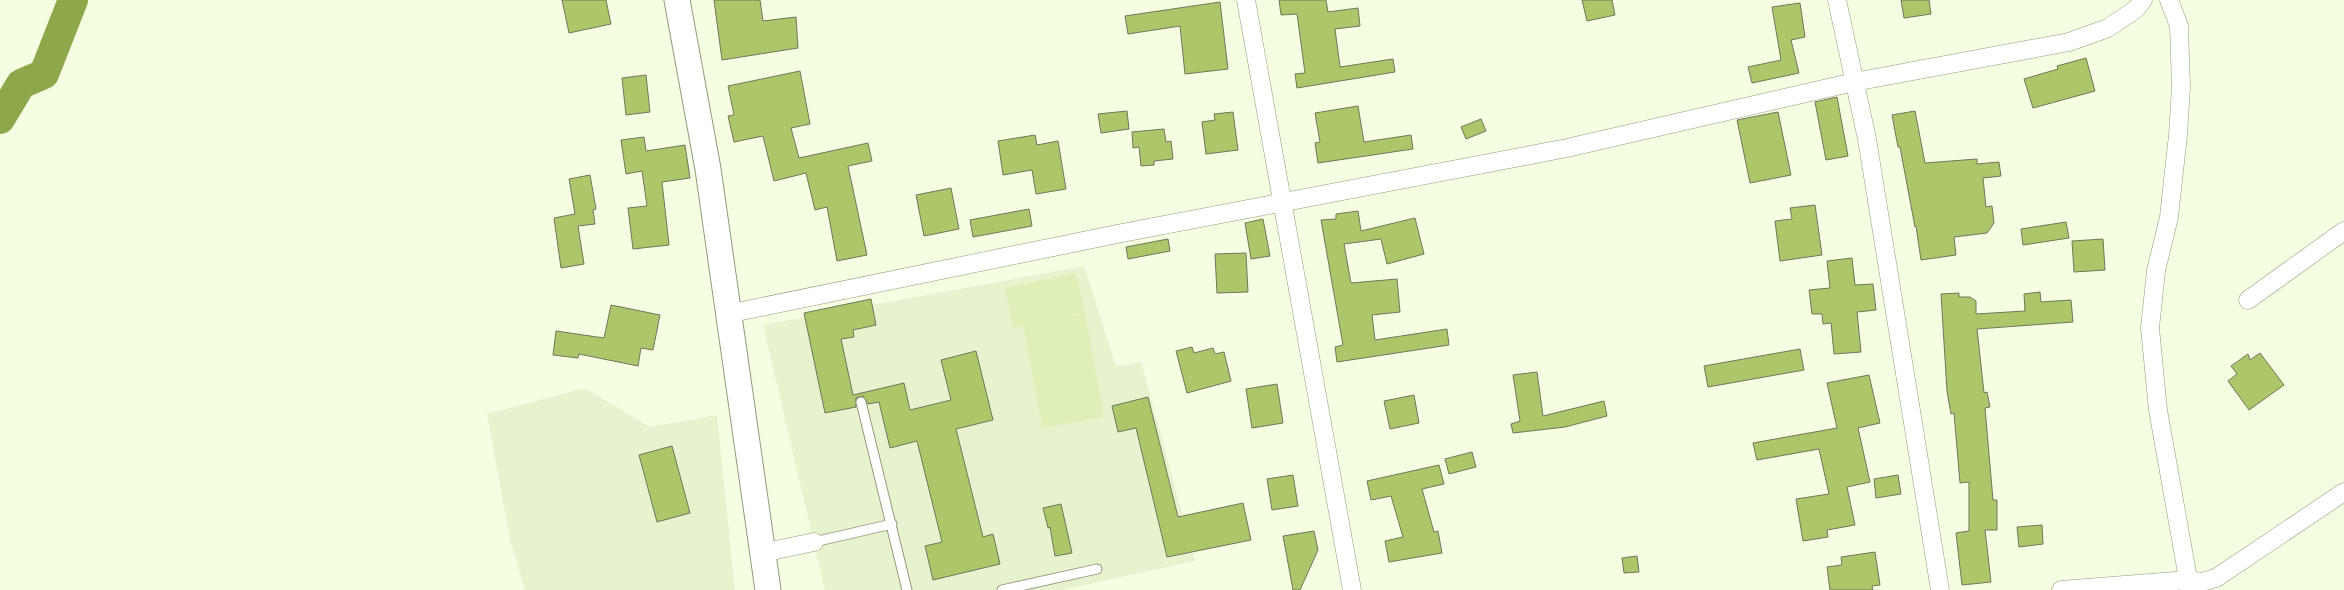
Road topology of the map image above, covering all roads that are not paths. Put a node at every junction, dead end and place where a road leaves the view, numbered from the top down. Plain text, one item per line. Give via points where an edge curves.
1 (677, 0) edge
2 (1246, 0) edge
3 (1838, 0) edge
4 (2143, 0) edge
5 (2169, 0) edge
6 (1854, 82) junction
7 (1281, 204) junction
8 (2344, 231) edge
9 (2248, 300) dead end
10 (727, 314) junction
11 (861, 402) dead end
12 (2344, 492) edge
13 (892, 524) junction
14 (814, 542) joint
15 (762, 553) junction
16 (1097, 569) dead end
17 (2189, 585) edge
18 (768, 590) edge
19 (907, 590) edge
20 (1002, 590) edge
21 (1352, 590) edge
22 (1940, 590) edge
23 (2061, 590) edge

1 - 10 street via 708,169
2 - 7 street
3 - 6 street
4 - 6 street via 2136,9 2108,28 2069,42
5 - 17 street via 2179,26 2179,116 2169,217 2156,271 2150,328 2158,410
6 - 7 street via 1567,148
6 - 22 street via 1867,139
7 - 10 street via 1117,234
7 - 21 street
8 - 9 street
10 - 15 street
11 - 13 lane
12 - 17 street via 2216,578
13 - 14 lane
13 - 19 lane
14 - 15 street
15 - 18 street
16 - 20 lane
17 - 23 street

